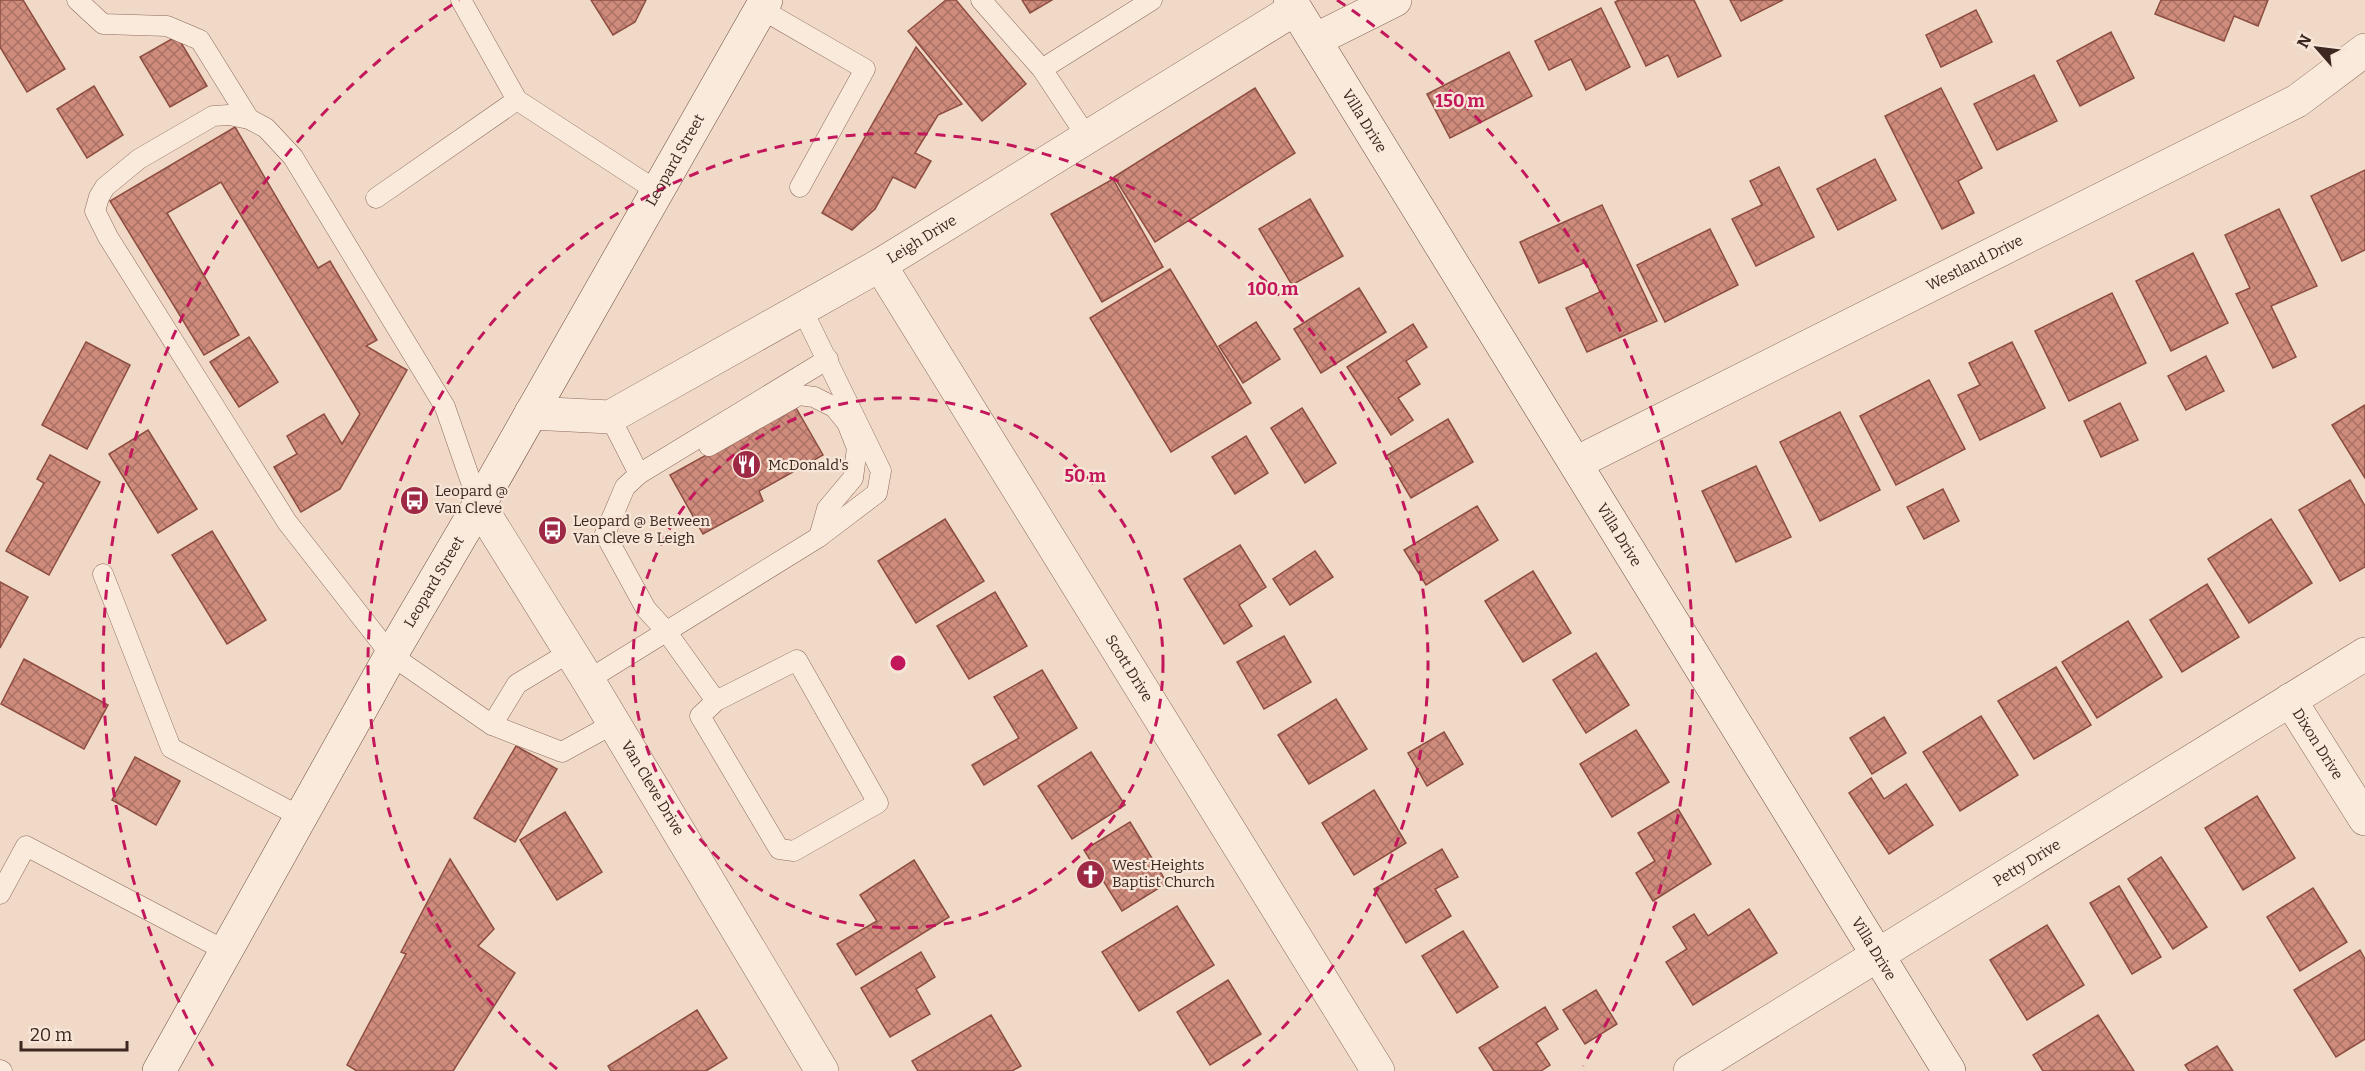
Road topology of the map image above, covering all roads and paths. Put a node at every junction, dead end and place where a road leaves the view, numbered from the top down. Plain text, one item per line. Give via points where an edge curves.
1 (77, 0) edge
2 (461, 0) edge
3 (981, 0) edge
4 (1152, 0) edge
5 (1395, 0) edge
6 (763, 4) edge
7 (1293, 4) edge
8 (1315, 40) junction
9 (2365, 50) edge
10 (1042, 69) junction
11 (517, 100) junction
12 (249, 119) junction
13 (1087, 137) junction
14 (800, 187) dead end
15 (657, 191) junction
16 (376, 198) dead end
17 (880, 265) junction
18 (802, 309) junction
19 (828, 359) junction
20 (531, 413) junction
21 (610, 417) junction
22 (1576, 463) junction
23 (643, 471) junction
24 (479, 505) junction
25 (819, 537) junction
26 (103, 573) dead end
27 (666, 631) junction
28 (570, 652) junction
29 (2365, 654) edge
30 (391, 655) junction
31 (588, 680) junction
32 (2290, 700) junction
33 (716, 701) junction
34 (613, 724) junction
35 (492, 725) junction
36 (300, 817) junction
37 (2365, 819) edge
38 (0, 894) edge
39 (226, 951) junction
40 (1877, 956) junction
41 (159, 1071) edge
42 (822, 1071) edge
43 (1378, 1071) edge
44 (1690, 1071) edge
45 (1949, 1071) edge

1 - 12 lane via 104,24 167,26 200,40
2 - 11 lane
3 - 10 lane
4 - 10 lane
5 - 8 street
6 - 14 lane via 865,69
6 - 15 street, Leopard Street
7 - 8 street, Villa Drive
7 - 13 street, Leigh Drive
8 - 22 street, Villa Drive
9 - 22 street, Westland Drive via 2297,101
10 - 13 lane
11 - 15 lane
11 - 16 lane
12 - 24 lane via 266,128 293,157 445,407
12 - 30 lane via 213,116 139,159 105,187 95,211 287,522
13 - 17 street, Leigh Drive
15 - 20 street, Leopard Street
17 - 18 street, Leigh Drive
17 - 43 street, Scott Drive
18 - 19 lane
18 - 21 street, Leigh Drive
19 - 23 lane
19 - 25 lane via 881,471 877,493
20 - 21 street
20 - 24 street, Leopard Street
21 - 23 lane
22 - 40 street, Villa Drive
23 - 25 lane via 665,470 800,395 814,397 834,407 847,423 857,448 853,478 827,509
23 - 27 lane via 625,487 605,534 646,609
24 - 28 street, Van Cleve Drive
24 - 30 street, Leopard Street
25 - 27 lane
26 - 36 lane via 171,748
27 - 31 lane
27 - 33 lane
28 - 31 street, Van Cleve Drive
28 - 35 lane via 516,684
29 - 32 street, Petty Drive
30 - 35 lane
30 - 36 street, Leopard Street
31 - 34 street, Van Cleve Drive
32 - 37 street, Dixon Drive
32 - 40 street, Petty Drive
33 - 33 lane via 700,717 779,849 794,851 878,803 797,660
34 - 35 lane via 562,752
34 - 42 street, Van Cleve Drive
36 - 39 street, Leopard Street
38 - 39 lane via 26,846
39 - 41 street, Leopard Street
40 - 44 street, Petty Drive
40 - 45 street, Villa Drive

